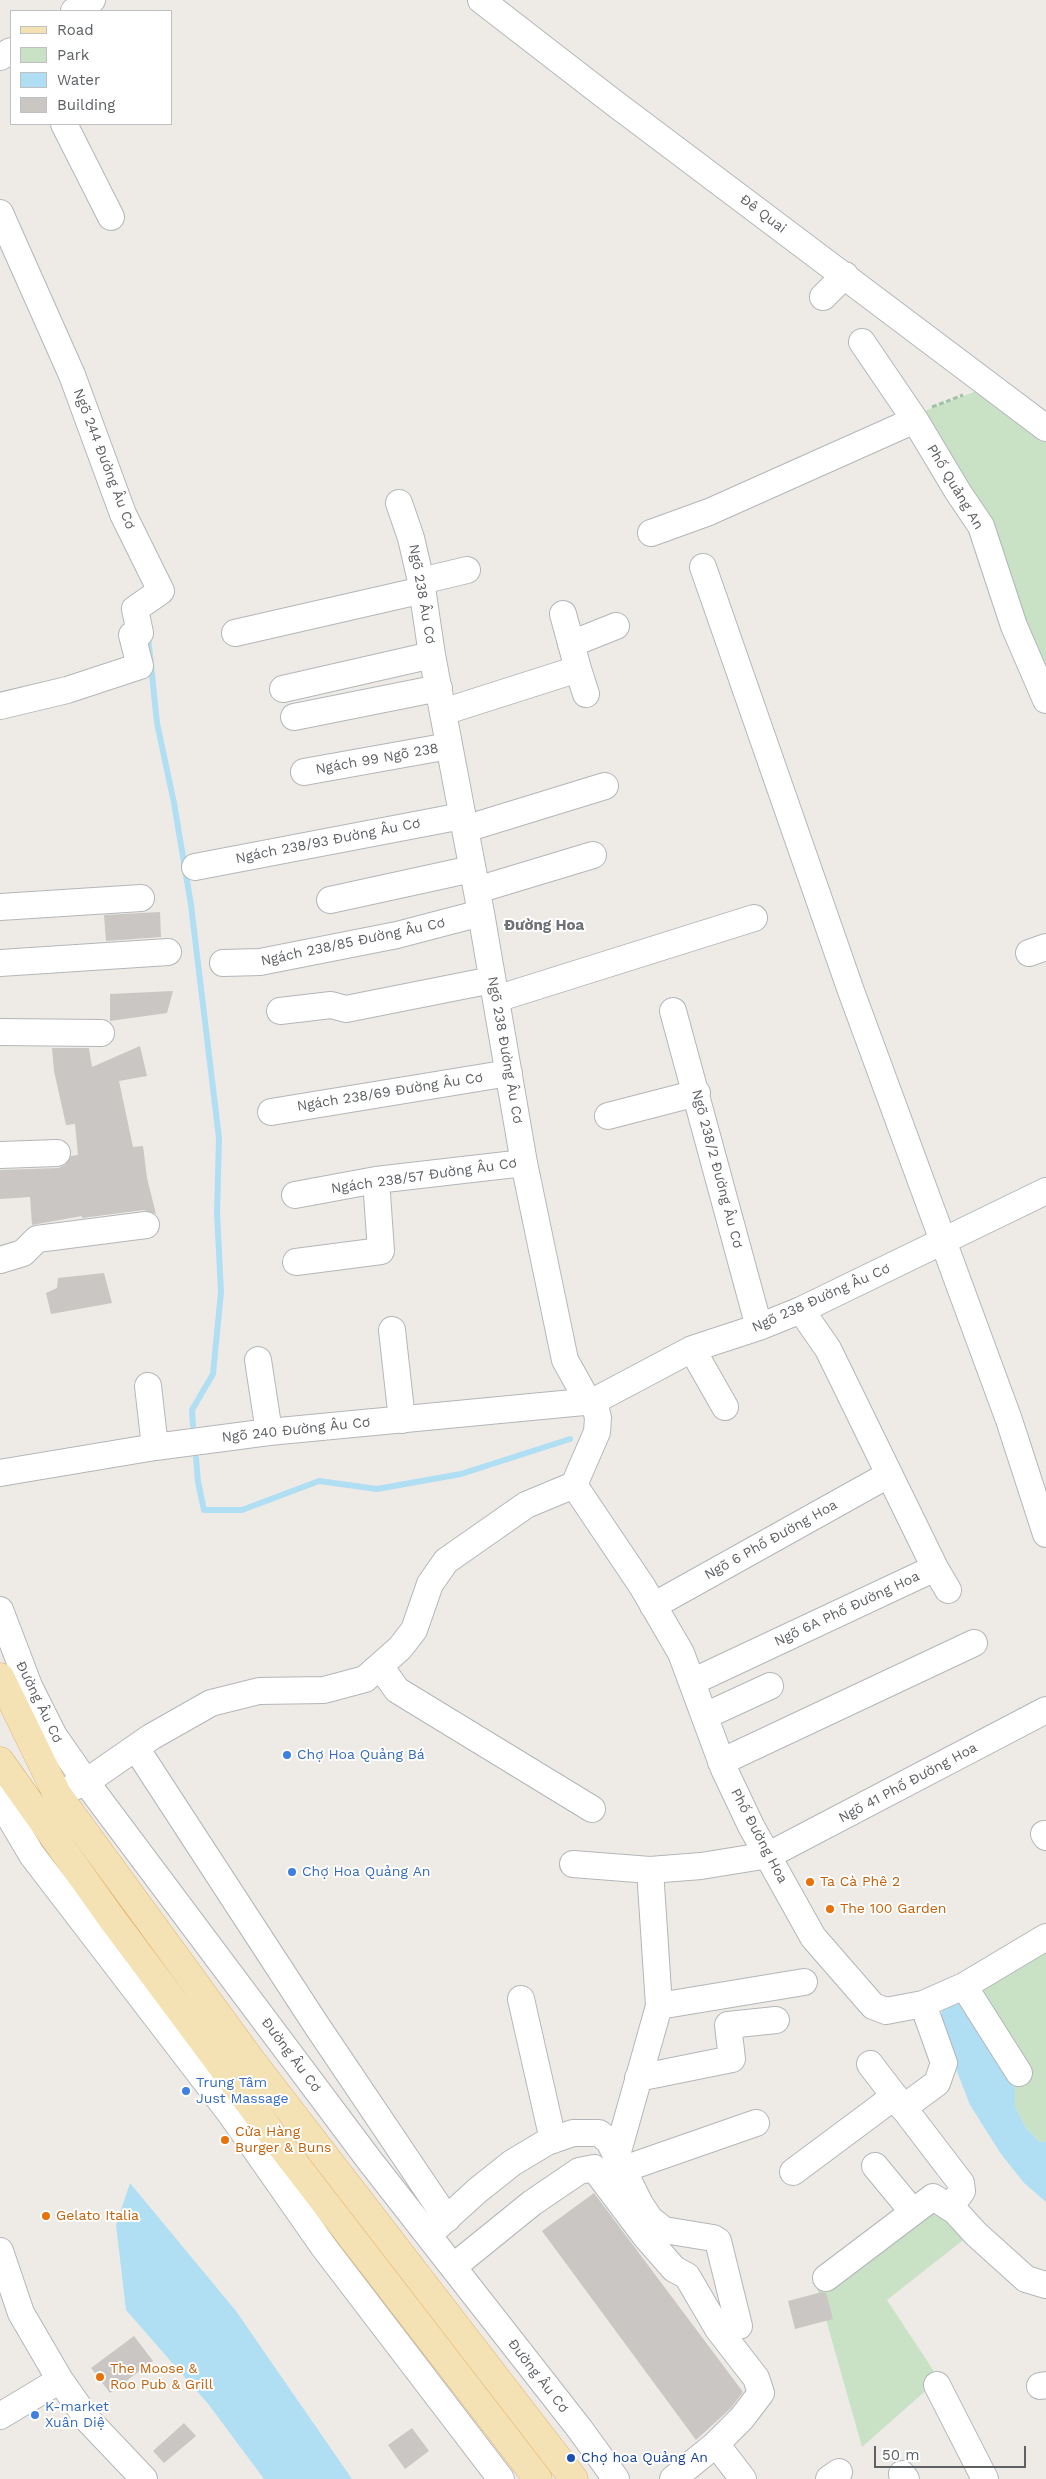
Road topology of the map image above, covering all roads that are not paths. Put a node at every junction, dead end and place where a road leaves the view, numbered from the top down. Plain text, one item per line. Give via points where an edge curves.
1 (92, 0) edge
2 (481, 0) edge
3 (76, 10) edge
4 (64, 125) edge
5 (0, 213) edge
6 (110, 216) dead end
7 (845, 274) junction
8 (823, 297) dead end
9 (862, 342) dead end
10 (915, 420) junction
11 (1046, 428) edge
12 (399, 503) dead end
13 (651, 532) dead end
14 (703, 566) dead end
15 (467, 570) dead end
16 (422, 586) junction
17 (563, 614) dead end
18 (616, 626) dead end
19 (235, 633) dead end
20 (571, 644) junction
21 (432, 655) junction
22 (578, 669) junction
23 (283, 689) dead end
24 (586, 694) dead end
25 (441, 700) junction
26 (1046, 700) edge
27 (0, 706) edge
28 (294, 717) dead end
29 (450, 746) junction
30 (304, 772) dead end
31 (605, 786) dead end
32 (463, 822) junction
33 (594, 854) dead end
34 (195, 867) dead end
35 (477, 891) junction
36 (141, 898) dead end
37 (330, 900) dead end
38 (0, 907) edge
39 (754, 918) dead end
40 (168, 952) dead end
41 (0, 963) edge
42 (223, 963) dead end
43 (494, 989) junction
44 (280, 1011) dead end
45 (673, 1011) dead end
46 (0, 1032) edge
47 (101, 1032) dead end
48 (509, 1073) junction
49 (697, 1093) junction
50 (271, 1112) dead end
51 (608, 1116) dead end
52 (57, 1153) dead end
53 (0, 1155) edge
54 (524, 1163) junction
55 (376, 1180) junction
56 (1046, 1191) edge
57 (295, 1195) dead end
58 (146, 1225) dead end
59 (942, 1242) junction
60 (0, 1260) edge
61 (296, 1262) dead end
62 (801, 1310) junction
63 (759, 1327) junction
64 (392, 1330) dead end
65 (692, 1349) junction
66 (258, 1360) dead end
67 (148, 1386) dead end
68 (594, 1401) junction
69 (725, 1406) dead end
70 (402, 1420) junction
71 (269, 1432) junction
72 (156, 1447) junction
73 (0, 1473) edge
74 (888, 1475) junction
75 (574, 1485) junction
76 (1046, 1532) edge
77 (653, 1606) junction
78 (0, 1610) edge
79 (974, 1643) dead end
80 (380, 1666) junction
81 (0, 1677) edge
82 (692, 1682) junction
83 (770, 1686) dead end
84 (1046, 1710) edge
85 (705, 1716) junction
86 (136, 1748) junction
87 (0, 1761) edge
88 (721, 1762) junction
89 (0, 1768) edge
90 (86, 1782) junction
91 (57, 1794) junction
92 (592, 1810) dead end
93 (769, 1855) junction
94 (573, 1864) dead end
95 (650, 1870) junction
96 (1046, 1937) edge
97 (804, 1982) dead end
98 (964, 1986) junction
99 (521, 1999) dead end
100 (923, 2004) junction
101 (659, 2006) junction
102 (776, 2020) dead end
103 (870, 2064) dead end
104 (1018, 2074) dead end
105 (638, 2078) junction
106 (899, 2102) junction
107 (298, 2121) junction
108 (756, 2123) dead end
109 (276, 2139) junction
110 (553, 2140) junction
111 (620, 2162) junction
112 (874, 2166) dead end
113 (793, 2172) dead end
114 (955, 2211) junction
115 (913, 2212) junction
116 (447, 2219) junction
117 (428, 2236) junction
118 (0, 2251) edge
119 (406, 2259) junction
120 (453, 2267) junction
121 (826, 2278) dead end
122 (1046, 2285) edge
123 (739, 2326) dead end
124 (60, 2380) junction
125 (936, 2385) dead end
126 (0, 2416) edge
127 (716, 2444) junction
128 (144, 2479) edge
129 (502, 2479) edge
130 (538, 2479) edge
131 (574, 2479) edge
132 (616, 2479) edge
133 (673, 2479) edge
134 (743, 2479) edge
135 (984, 2479) edge

1 - 3 street
2 - 7 street, Đê Quai
4 - 6 street
5 - 27 street, Ngõ 244 Đường Âu Cơ via 72,375 122,514 161,590 135,609 140,633 132,635 140,666 66,690
7 - 8 street
7 - 11 street, Đê Quai
9 - 10 street, Phố Quảng An
10 - 13 street via 709,512
10 - 26 street, Phố Quảng An via 981,526 1014,626
12 - 16 street, Ngõ 238 Âu Cơ via 412,538
14 - 59 street
15 - 16 street
16 - 19 street
16 - 21 street, Ngõ 238 Âu Cơ
17 - 20 street
18 - 20 street
20 - 22 street
21 - 23 street
21 - 25 street, Ngõ 238 Âu Cơ
22 - 24 street
22 - 25 street
25 - 28 street
25 - 29 street, Ngõ 238 Đường Âu Cơ
29 - 30 street, Ngách 99 Ngõ 238
29 - 32 street, Ngõ 238 Đường Âu Cơ
31 - 32 street, Ngách 238/93 Đường Âu Cơ
32 - 34 street, Ngách 238/93 Đường Âu Cơ
32 - 35 street, Ngõ 238 Đường Âu Cơ
33 - 35 street
35 - 37 street
35 - 42 street, Ngách 238/85 Đường Âu Cơ via 397,936 280,959
35 - 43 street, Ngõ 238 Đường Âu Cơ
36 - 38 street
39 - 43 street
40 - 41 street
43 - 44 street via 346,1009 331,1005
43 - 48 street, Ngõ 238 Đường Âu Cơ
45 - 49 street, Ngõ 238/2 Đường Âu Cơ
46 - 47 street
48 - 50 street, Ngách 238/69 Đường Âu Cơ
48 - 54 street, Ngõ 238 Đường Âu Cơ
49 - 51 street
49 - 63 street, Ngõ 238/2 Đường Âu Cơ
52 - 53 street
54 - 55 street, Ngách 238/57 Đường Âu Cơ
54 - 68 street, Ngõ 238 Đường Âu Cơ via 565,1360 585,1396
55 - 57 street, Ngách 238/57 Đường Âu Cơ
55 - 61 street via 381,1251
56 - 59 street, Ngõ 238 Đường Âu Cơ
58 - 60 street via 37,1239 24,1253
59 - 62 street, Ngõ 238 Đường Âu Cơ
59 - 76 street via 1009,1420
62 - 63 street, Ngõ 238 Đường Âu Cơ
62 - 74 street, Ngõ 6A Phố Đường Hoa via 828,1349
63 - 65 street, Ngõ 238 Đường Âu Cơ
64 - 70 street
65 - 68 street, Ngõ 238 Đường Âu Cơ
65 - 69 street
66 - 71 street
67 - 72 street
68 - 70 street, Ngõ 240 Đường Âu Cơ
68 - 75 street via 597,1432
70 - 71 street, Ngõ 240 Đường Âu Cơ
71 - 72 street, Ngõ 240 Đường Âu Cơ
72 - 73 street, Ngõ 240 Đường Âu Cơ
74 - 77 street, Ngõ 6 Phố Đường Hoa
74 - 82 street, Ngõ 6A Phố Đường Hoa via 941,1579
75 - 77 street, Phố Đường Hoa
75 - 80 street via 526,1505 446,1561 430,1584 414,1630
77 - 82 street, Phố Đường Hoa via 680,1653
78 - 90 street, Đường Âu Cơ via 28,1686 54,1736
79 - 88 street
80 - 86 street via 365,1679 343,1686 324,1690 259,1691 211,1702
80 - 92 street via 397,1690
81 - 91 main road, Đường Âu Cơ
82 - 85 street, Phố Đường Hoa
83 - 85 street
84 - 93 street, Ngõ 41 Phố Đường Hoa
85 - 88 street, Phố Đường Hoa
86 - 90 street
86 - 116 street
87 - 109 main road via 110,1916
88 - 93 street, Phố Đường Hoa via 751,1826
89 - 129 street via 6,1812 32,1855 230,2113 323,2246
90 - 91 street
90 - 117 street, Đường Âu Cơ
91 - 107 main road, Đường Âu Cơ
93 - 95 street, Ngõ 41 Phố Đường Hoa
93 - 100 street, Phố Đường Hoa via 813,1937 873,2006 886,2011
94 - 95 street, Ngõ 41 Phố Đường Hoa
95 - 101 street
96 - 98 street, Phố Đường Hoa
97 - 101 street
98 - 100 street, Phố Đường Hoa
98 - 104 street
99 - 110 street
100 - 106 street via 944,2063 937,2083
101 - 105 street
102 - 105 street via 728,2025 732,2059
103 - 106 street
105 - 111 street
106 - 113 street
106 - 114 street via 961,2183 962,2191 954,2202
107 - 109 main road
107 - 119 main road, Đường Âu Cơ
108 - 111 street
109 - 130 main road
110 - 111 street via 573,2133 599,2134 609,2141
110 - 116 street via 512,2163
111 - 123 street via 650,2220 664,2230 718,2241
112 - 115 street
114 - 115 street via 933,2197
114 - 122 street via 1026,2280
115 - 121 street
116 - 117 street
117 - 119 street
117 - 120 street, Đường Âu Cơ
118 - 124 street via 21,2312
119 - 131 main road, Đường Âu Cơ
120 - 127 street via 532,2203 579,2171 594,2168 646,2237 674,2269 687,2276 718,2329 756,2378 761,2393
120 - 132 street, Đường Âu Cơ
124 - 126 street
124 - 128 street via 88,2420
125 - 135 street
127 - 133 street
127 - 134 street

